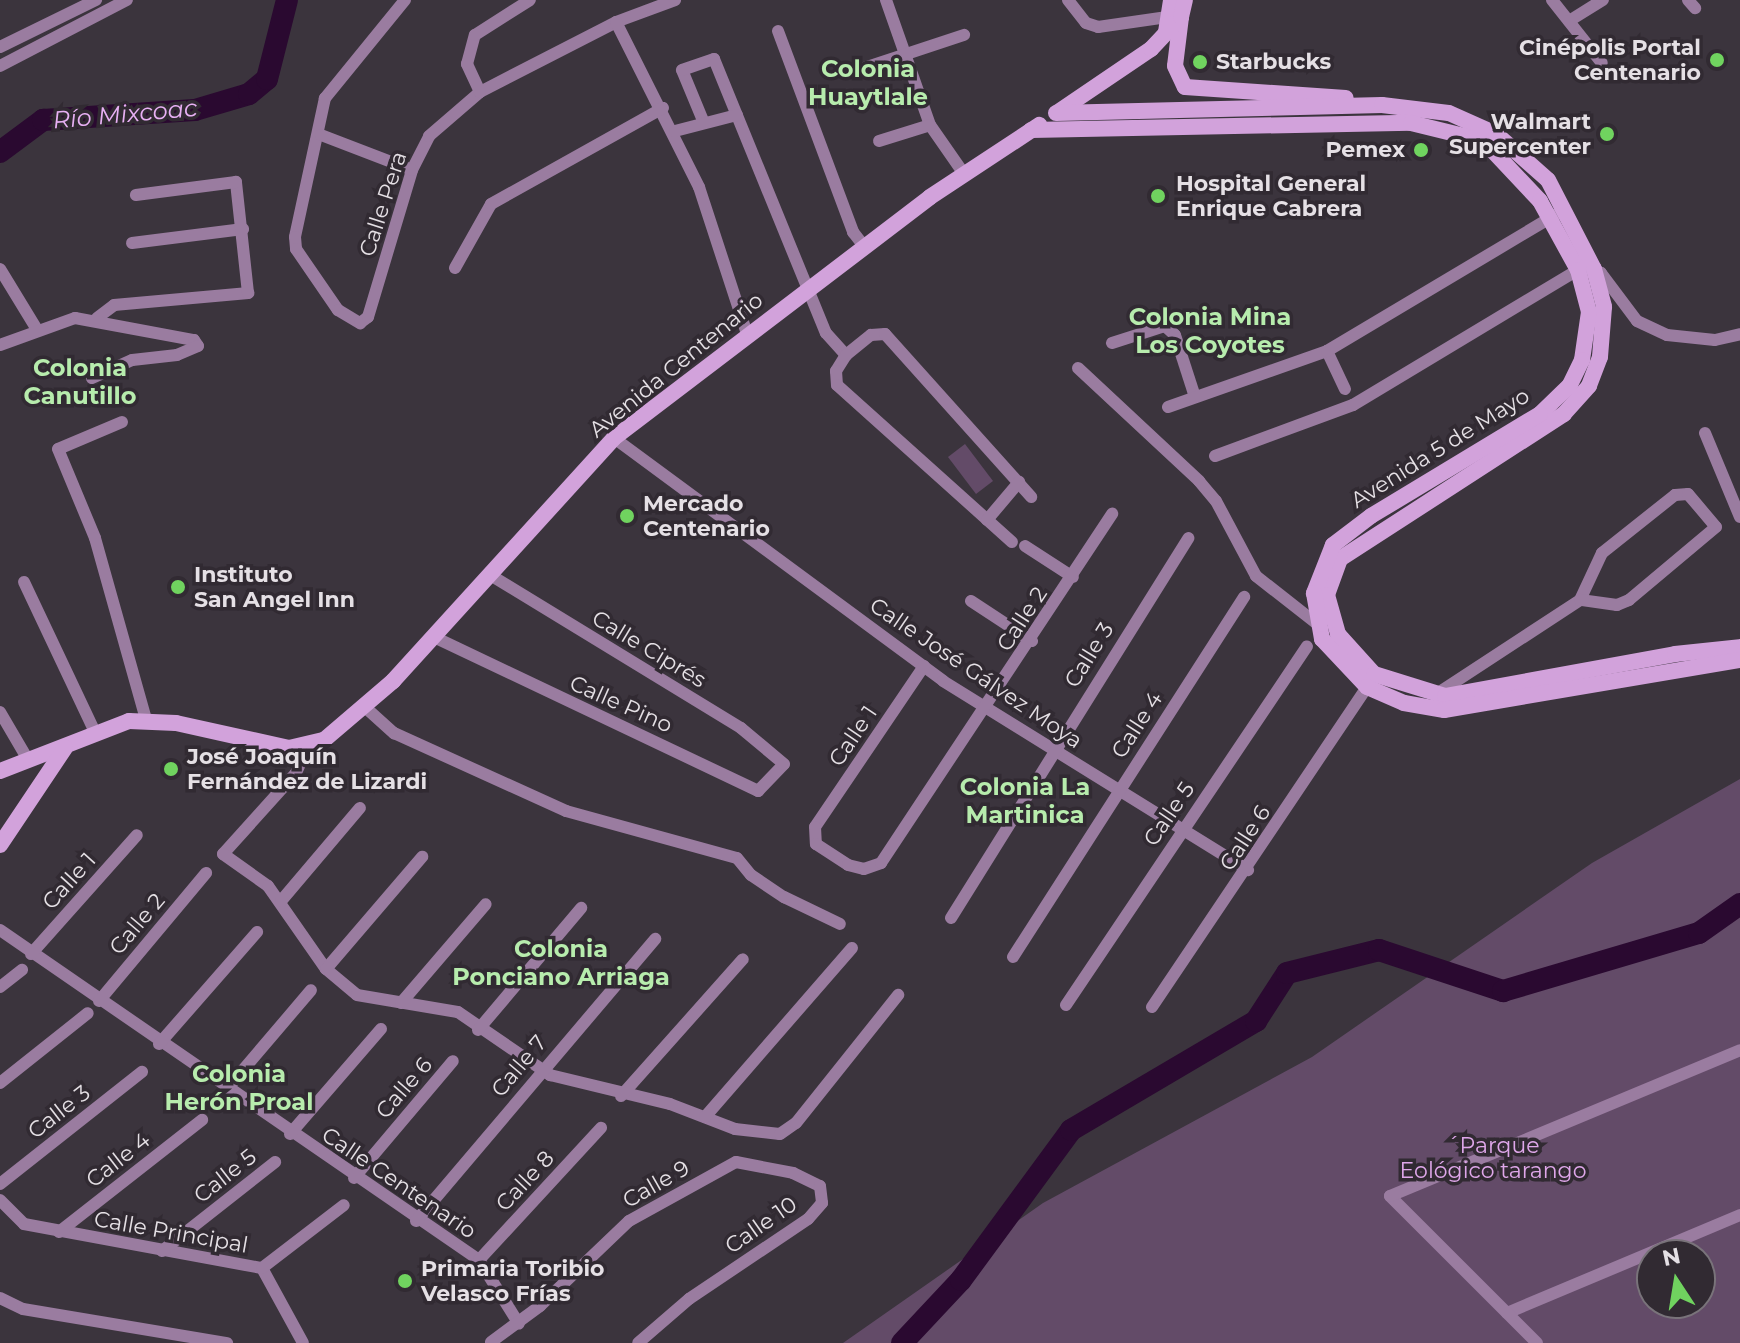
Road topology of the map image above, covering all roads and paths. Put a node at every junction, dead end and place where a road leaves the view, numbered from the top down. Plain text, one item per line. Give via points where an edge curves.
1 (96, 0) edge
2 (127, 0) edge
3 (405, 0) edge
4 (530, 0) edge
5 (675, 0) edge
6 (886, 0) edge
7 (1068, 0) edge
8 (1185, 0) edge
9 (1552, 0) edge
10 (1603, 0) edge
11 (1173, 10) edge
12 (1569, 21) junction
13 (616, 22) junction
14 (778, 31) dead end
15 (964, 35) dead end
16 (0, 47) edge
17 (905, 55) junction
18 (1602, 63) dead end
19 (0, 66) edge
20 (855, 71) dead end
21 (480, 92) junction
22 (1382, 105) junction
23 (663, 108) junction
24 (1056, 113) junction
25 (737, 115) junction
26 (704, 123) junction
27 (930, 125) junction
28 (1031, 130) junction
29 (675, 131) junction
30 (1476, 131) junction
31 (321, 135) junction
32 (879, 141) dead end
33 (412, 170) junction
34 (964, 174) junction
35 (136, 195) dead end
36 (1556, 214) junction
37 (243, 229) junction
38 (132, 243) dead end
39 (864, 246) junction
40 (455, 268) dead end
41 (0, 269) edge
42 (1586, 270) junction
43 (808, 288) junction
44 (97, 318) junction
45 (36, 328) junction
46 (747, 334) junction
47 (1740, 334) edge
48 (1112, 343) dead end
49 (0, 345) edge
50 (1327, 351) junction
51 (846, 355) junction
52 (1078, 368) dead end
53 (92, 378) dead end
54 (1345, 389) dead end
55 (1195, 397) junction
56 (1168, 407) dead end
57 (122, 422) dead end
58 (1705, 433) dead end
59 (614, 438) junction
60 (1215, 456) dead end
61 (1454, 474) junction
62 (1019, 482) junction
63 (1031, 497) dead end
64 (1112, 514) dead end
65 (1740, 517) edge
66 (987, 520) junction
67 (1188, 538) dead end
68 (490, 575) junction
69 (1073, 577) junction
70 (24, 582) dead end
71 (1244, 597) dead end
72 (1580, 600) junction
73 (971, 601) dead end
74 (1316, 623) junction
75 (434, 637) junction
76 (1032, 641) junction
77 (1307, 646) dead end
78 (1740, 647) edge
79 (1740, 660) edge
80 (924, 666) junction
81 (1367, 687) junction
82 (1435, 695) junction
83 (369, 706) junction
84 (988, 707) junction
85 (0, 712) edge
86 (146, 720) junction
87 (94, 730) junction
88 (308, 746) junction
89 (65, 748) junction
90 (1053, 749) junction
91 (27, 758) junction
92 (784, 764) joint
93 (0, 771) edge
94 (1117, 791) junction
95 (360, 808) dead end
96 (1182, 829) junction
97 (137, 835) dead end
98 (0, 845) edge
99 (422, 857) dead end
100 (881, 863) joint
101 (1248, 870) junction
102 (206, 873) dead end
103 (281, 901) junction
104 (486, 904) dead end
105 (581, 908) dead end
106 (951, 918) dead end
107 (840, 924) dead end
108 (0, 930) edge
109 (257, 932) dead end
110 (655, 939) dead end
111 (852, 948) dead end
112 (31, 954) junction
113 (1013, 957) dead end
114 (743, 959) dead end
115 (326, 969) junction
116 (22, 970) dead end
117 (0, 987) edge
118 (311, 990) dead end
119 (898, 995) dead end
120 (99, 1001) junction
121 (401, 1003) junction
122 (1066, 1005) dead end
123 (1152, 1007) dead end
124 (88, 1013) dead end
125 (381, 1029) dead end
126 (478, 1030) junction
127 (159, 1044) junction
128 (1740, 1050) edge
129 (453, 1061) dead end
130 (540, 1071) junction
131 (142, 1072) dead end
132 (0, 1083) edge
133 (226, 1090) junction
134 (621, 1096) junction
135 (705, 1117) junction
136 (202, 1120) dead end
137 (601, 1128) dead end
138 (290, 1134) junction
139 (275, 1162) dead end
140 (736, 1162) joint
141 (354, 1178) junction
142 (0, 1184) edge
143 (0, 1200) edge
144 (344, 1205) dead end
145 (1740, 1215) edge
146 (416, 1221) junction
147 (59, 1232) junction
148 (162, 1251) junction
149 (479, 1260) junction
150 (262, 1268) junction
151 (0, 1298) edge
152 (1507, 1313) junction
153 (519, 1324) junction
154 (491, 1342) edge
155 (227, 1343) edge
156 (303, 1343) edge
157 (638, 1343) edge
158 (1537, 1343) edge

1 - 16 street
2 - 19 street
3 - 31 street via 325,98
4 - 21 street via 475,35 467,64
5 - 13 street, Calle Pera
6 - 17 street
7 - 11 street via 1086,23 1098,27
8 - 11 main road, Avenida Centenario
9 - 12 street
10 - 12 street
11 - 22 main road via 1175,66 1185,87
11 - 24 main road, Avenida Centenario via 1166,32 1151,49
12 - 18 street
13 - 21 street, Calle Pera
13 - 23 street
14 - 39 street via 853,232
15 - 17 street
17 - 20 street
17 - 27 street
21 - 33 street, Calle Pera via 429,136
22 - 24 main road, Avenida 5 de Mayo
22 - 30 main road, Avenida 5 de Mayo via 1436,110
23 - 29 street
23 - 40 street via 491,204
24 - 28 main road, Avenida Centenario
25 - 26 street
25 - 26 street via 714,59 682,70
25 - 43 street
26 - 29 street
27 - 32 street
27 - 34 street
28 - 30 main road, Avenida 5 de Mayo via 1411,123
28 - 34 main road, Avenida Centenario
29 - 46 street
30 - 36 main road, Avenida 5 de Mayo
31 - 33 street
31 - 33 street, Calle Pera via 296,249 338,310 360,323 374,302
34 - 39 main road, Avenida Centenario
35 - 37 street via 236,182
36 - 42 main road, Avenida 5 de Mayo
36 - 50 street
37 - 38 street
37 - 44 street via 248,293 109,306
39 - 43 main road, Avenida Centenario
41 - 45 street
42 - 47 street via 1637,321 1667,335 1715,340
42 - 60 street via 1353,405
42 - 61 main road, Avenida 5 de Mayo via 1590,328 1570,385 1540,414
43 - 46 main road, Avenida Centenario
43 - 51 street via 826,333
44 - 45 street via 64,319
44 - 53 street via 170,339 194,340 198,346 177,355 132,360
45 - 49 street
46 - 59 main road, Avenida Centenario
48 - 55 street via 1165,326 1175,335
50 - 54 street
50 - 55 street
51 - 62 street via 871,335 885,334
51 - 66 street via 836,371 837,385
52 - 74 street via 1199,481 1216,501 1256,576
55 - 56 street
57 - 86 street via 58,449 95,538
58 - 65 street
59 - 68 main road, Avenida Centenario
59 - 80 street, Calle José Gálvez Moya
61 - 74 main road, Avenida 5 de Mayo via 1333,545 1315,584
61 - 82 main road, Avenida 5 de Mayo via 1348,551 1332,572 1327,595 1338,634 1357,660 1394,683
62 - 63 street
62 - 66 street
64 - 69 street, Calle 2
66 - 69 street
67 - 90 street, Calle 3
68 - 75 main road, Avenida Centenario
68 - 92 street, Calle Ciprés via 741,728
69 - 76 street, Calle 2
70 - 87 street
71 - 94 street, Calle 4
72 - 72 street via 1602,553 1675,495 1688,494 1716,527 1629,600 1617,605
72 - 82 street
73 - 76 street
74 - 81 main road, Avenida 5 de Mayo via 1334,656
75 - 83 main road, Avenida Centenario
75 - 92 street, Calle Pino via 758,791
76 - 84 street, Calle 2
77 - 96 street, Calle 5
78 - 82 main road, Avenida 5 de Mayo via 1675,654 1464,695
79 - 81 main road, Avenida 5 de Mayo via 1674,667 1455,709 1414,705
80 - 84 street, Calle José Gálvez Moya
80 - 100 street, Calle 1 via 815,827 816,844 848,865 864,869
81 - 101 street, Calle 6
83 - 88 main road, Avenida Centenario
83 - 107 street via 394,733 566,811 737,858 751,875 784,897
84 - 90 street, Calle José Gálvez Moya
84 - 100 street, Calle 2
85 - 91 street
86 - 87 main road
86 - 88 main road via 272,746
87 - 89 main road
88 - 103 street via 296,773 223,854
89 - 91 main road
89 - 98 main road
90 - 94 street, Calle José Gálvez Moya
90 - 106 street, Calle 3
91 - 93 main road
94 - 96 street, Calle José Gálvez Moya
94 - 113 street, Calle 4
95 - 103 street
96 - 101 street, Calle José Gálvez Moya
96 - 122 street, Calle 5
97 - 112 street, Calle 1
99 - 115 street
101 - 123 street, Calle 6
102 - 120 street, Calle 2
103 - 115 street
104 - 121 street
105 - 126 street
108 - 112 street, Calle Centenario
109 - 127 street
110 - 130 street, Calle 7
111 - 135 street
112 - 120 street, Calle Centenario
114 - 134 street
115 - 121 street via 357,995
116 - 117 street
118 - 133 street
119 - 135 street via 796,1123 780,1134 735,1129
120 - 127 street, Calle Centenario
121 - 126 street via 458,1012
124 - 132 street
125 - 138 street
126 - 130 street
127 - 133 street, Calle Centenario
128 - 152 street via 1390,1196
129 - 141 street, Calle 6
130 - 134 street
130 - 146 street, Calle 7
131 - 142 street, Calle 3
133 - 138 street, Calle Centenario
134 - 135 street
136 - 147 street, Calle 4
137 - 149 street, Calle 8
138 - 141 street, Calle Centenario
139 - 148 street, Calle 5
140 - 153 street, Calle 9 via 629,1221
140 - 157 street, Calle 10 via 814,1180 822,1203 808,1219 689,1299
141 - 146 street, Calle Centenario
143 - 147 street, Calle Principal via 24,1224
144 - 150 street
145 - 152 street
146 - 149 street, Calle Centenario
147 - 148 street, Calle Principal
148 - 150 street, Calle Principal
149 - 153 street, Calle Centenario
150 - 156 street, Calle Principal
151 - 155 street via 23,1309
152 - 158 street
153 - 154 street, Calle 9

